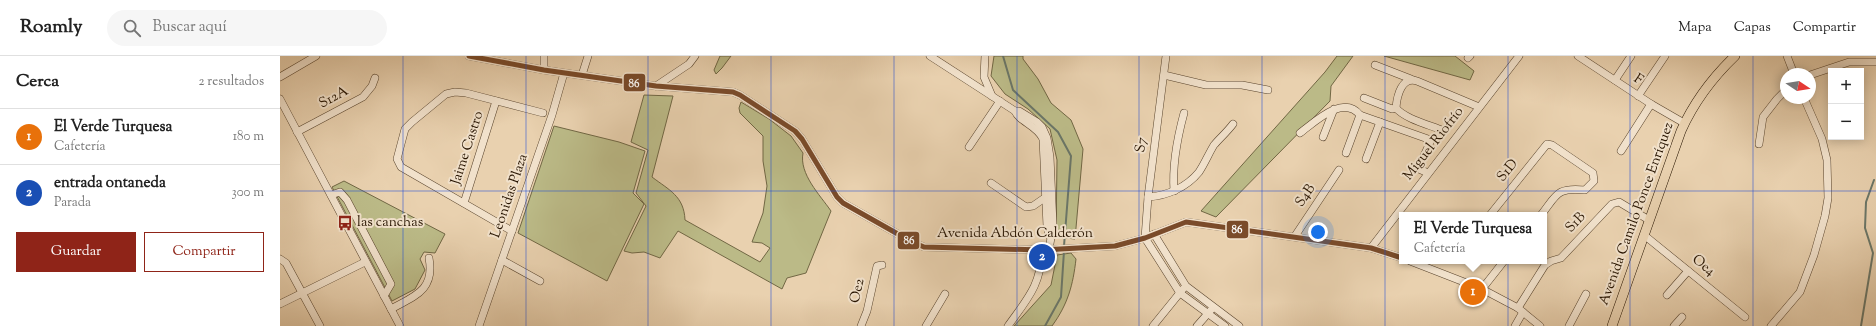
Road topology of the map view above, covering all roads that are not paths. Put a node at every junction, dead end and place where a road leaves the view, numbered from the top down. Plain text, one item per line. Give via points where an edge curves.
1 (316, 56) edge
2 (469, 56) edge
3 (544, 56) edge
4 (588, 56) edge
5 (695, 56) edge
6 (930, 56) edge
7 (985, 56) edge
8 (1166, 56) edge
9 (1518, 56) edge
10 (1578, 56) edge
11 (1631, 56) edge
12 (1665, 56) edge
13 (1735, 56) edge
14 (1787, 56) edge
15 (1876, 62) edge
16 (1376, 64) dead end
17 (1792, 68) edge
18 (544, 70) junction
19 (564, 73) junction
20 (1816, 73) edge
21 (582, 75) junction
22 (1164, 75) junction
23 (280, 77) edge
24 (375, 78) dead end
25 (1411, 79) junction
26 (1615, 80) junction
27 (656, 86) junction
28 (1268, 90) dead end
29 (1638, 96) junction
30 (1780, 96) edge
31 (993, 97) junction
32 (1364, 98) dead end
33 (496, 101) junction
34 (1000, 101) junction
35 (281, 104) edge
36 (1651, 104) junction
37 (1807, 104) edge
38 (1479, 107) junction
39 (1396, 108) junction
40 (1334, 109) junction
41 (1015, 111) junction
42 (543, 113) dead end
43 (1184, 113) dead end
44 (1360, 115) junction
45 (1380, 122) junction
46 (1684, 123) junction
47 (1233, 124) dead end
48 (1444, 131) dead end
49 (297, 132) junction
50 (1300, 133) dead end
51 (1323, 137) dead end
52 (1758, 144) dead end
53 (969, 147) dead end
54 (1621, 151) dead end
55 (1346, 153) dead end
56 (1366, 159) dead end
57 (1339, 170) dead end
58 (1428, 173) junction
59 (991, 184) dead end
60 (1174, 191) junction
61 (331, 195) junction
62 (1046, 197) junction
63 (1148, 197) junction
64 (464, 203) junction
65 (1492, 212) edge
66 (1543, 212) edge
67 (1649, 220) junction
68 (512, 231) junction
69 (1154, 234) junction
70 (1644, 235) junction
71 (1295, 236) junction
72 (1050, 237) junction
73 (1145, 238) junction
74 (1371, 248) junction
75 (1049, 250) junction
76 (1399, 257) edge
77 (429, 258) dead end
78 (280, 259) edge
79 (502, 260) junction
80 (365, 262) junction
81 (1547, 263) edge
82 (1418, 264) edge
83 (1502, 264) edge
84 (1546, 264) edge
85 (882, 265) dead end
86 (1688, 271) junction
87 (540, 281) dead end
88 (1186, 286) junction
89 (1482, 289) junction
90 (303, 292) junction
91 (1180, 293) junction
92 (945, 294) dead end
93 (1586, 294) dead end
94 (1667, 295) dead end
95 (384, 296) junction
96 (280, 304) edge
97 (1213, 306) junction
98 (391, 309) junction
99 (1521, 310) junction
100 (1208, 314) junction
101 (1682, 317) dead end
102 (1745, 317) dead end
103 (927, 325) edge
104 (320, 326) edge
105 (400, 326) edge
106 (479, 326) edge
107 (860, 326) edge
108 (1008, 326) edge
109 (1152, 326) edge
110 (1197, 326) edge
111 (1225, 326) edge
112 (1239, 326) edge
113 (1515, 326) edge
114 (1540, 326) edge
115 (1570, 326) edge
116 (1612, 326) edge
117 (1674, 326) edge
118 (1771, 326) edge

1 - 23 street
2 - 18 street, Avenida Abdón Calderón
3 - 18 street
4 - 21 street
5 - 27 street via 689,64
6 - 31 street
7 - 31 street via 984,77
8 - 22 street, S7
9 - 38 street, Miguel Riofrío
10 - 26 street, F
11 - 26 street
12 - 29 street
13 - 46 main road, Avenida Camilo Ponce Enríquez via 1708,86
14 - 17 street
15 - 20 street via 1849,62
16 - 25 street
18 - 19 street, Avenida Abdón Calderón
19 - 21 street, Avenida Abdón Calderón
19 - 68 street, Leonidas Plaza
21 - 27 street, Avenida Abdón Calderón
22 - 28 street via 1206,85 1242,85
22 - 63 street, S7
24 - 49 street, S12A via 372,86 362,97
25 - 38 street
25 - 39 street via 1402,87
26 - 29 street, F
27 - 75 street, Avenida Abdón Calderón via 733,92 740,95 795,131 843,203 912,242 924,247 937,248
29 - 36 street, F
30 - 52 street via 1763,117
31 - 34 street
32 - 39 street via 1392,109
33 - 42 street
33 - 64 street, Jaime Castro
33 - 64 street via 466,93 446,94 405,129 397,158 401,167
34 - 41 street
34 - 53 street
35 - 49 street
36 - 46 street, F
36 - 54 street
37 - 118 street via 1822,139 1827,160 1828,198 1814,255 1800,292
38 - 58 street, Miguel Riofrío
39 - 48 street via 1399,112
40 - 44 street via 1342,107
40 - 50 street
40 - 51 street
41 - 62 street via 1016,115 1037,130 1043,139
41 - 72 street via 1019,110 1037,122 1047,138 1053,225
43 - 60 street via 1174,160
44 - 45 street
44 - 55 street
45 - 56 street
45 - 58 street via 1430,142 1419,166
46 - 67 main road, Avenida Camilo Ponce Enríquez
47 - 60 street via 1215,144 1199,172
49 - 61 street
57 - 71 street, S4B
58 - 74 street, Miguel Riofrío
59 - 62 street via 1026,207 1033,206
60 - 63 street via 1162,196
61 - 80 street
61 - 95 street via 340,192 347,200 391,284
62 - 72 street
63 - 73 street, S7
64 - 68 street
65 - 66 street, S1D via 1547,144 1593,173 1594,181 1585,190 1570,188 1560,191
67 - 70 main road, Avenida Camilo Ponce Enríquez
67 - 81 street, S1B via 1619,202 1612,204 1561,258
68 - 79 street, Leonidas Plaza
69 - 71 street, Avenida Abdón Calderón via 1186,222
69 - 73 street, Avenida Abdón Calderón
69 - 88 street
70 - 86 street, Oe4
70 - 116 main road, Avenida Camilo Ponce Enríquez
71 - 74 street, Avenida Abdón Calderón
72 - 75 street
73 - 75 street, Avenida Abdón Calderón via 1114,246
73 - 91 street
74 - 76 street, Avenida Abdón Calderón
75 - 108 street via 1031,295
77 - 98 street via 431,269 422,291
78 - 90 street via 286,263
79 - 87 street
79 - 106 street, Leonidas Plaza
80 - 90 street
80 - 95 street
82 - 89 street
83 - 89 street
84 - 99 street, S1B
85 - 107 street, Oe2 via 878,266 867,311
86 - 94 street
86 - 102 street, Oe4
88 - 91 street
88 - 97 street
89 - 99 street
90 - 96 street
90 - 104 street
91 - 100 street
91 - 109 street
92 - 103 street
93 - 115 street
95 - 98 street
97 - 100 street
97 - 112 street
98 - 105 street
99 - 113 street, S1B
99 - 114 street
100 - 110 street
100 - 111 street
101 - 117 street

